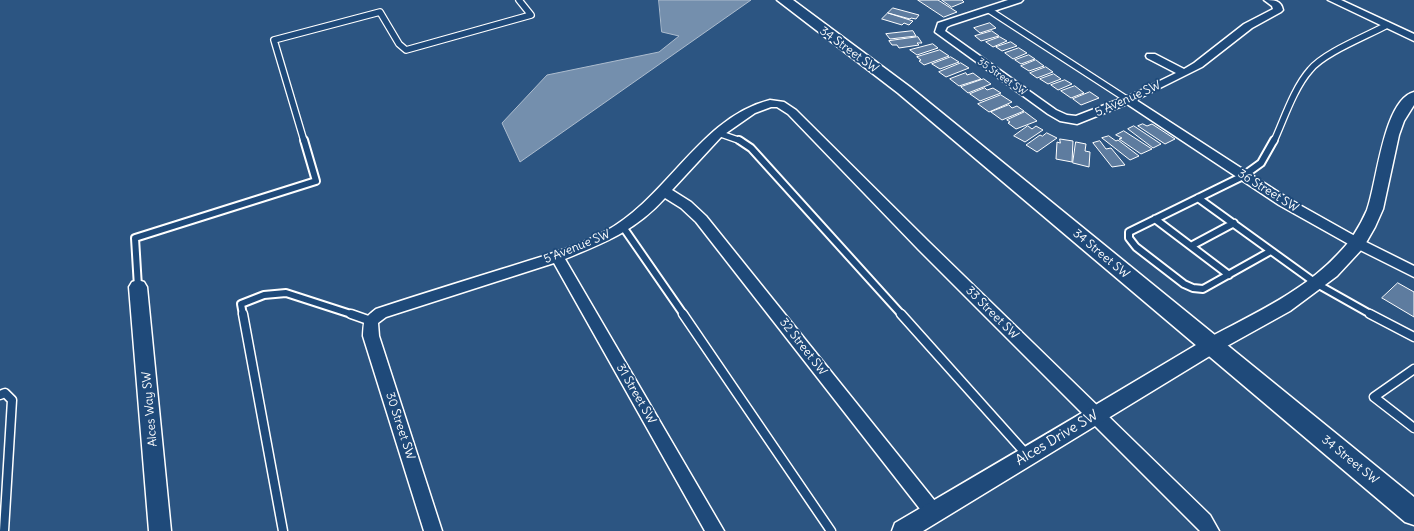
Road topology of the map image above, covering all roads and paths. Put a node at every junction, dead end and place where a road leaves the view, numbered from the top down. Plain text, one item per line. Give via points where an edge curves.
1 (519, 0) edge
2 (784, 0) edge
3 (1018, 0) edge
4 (1269, 0) edge
5 (1332, 0) edge
6 (989, 10) junction
7 (1387, 25) junction
8 (1414, 38) edge
9 (1151, 56) dead end
10 (1184, 73) junction
11 (1414, 96) edge
12 (1128, 100) junction
13 (770, 103) joint
14 (1071, 120) joint
15 (718, 133) junction
16 (1243, 176) junction
17 (664, 191) junction
18 (1198, 198) junction
19 (1156, 219) junction
20 (1234, 223) junction
21 (624, 227) junction
22 (1357, 243) junction
23 (1191, 246) junction
24 (1269, 252) junction
25 (557, 257) junction
26 (1414, 272) edge
27 (1229, 275) junction
28 (1317, 284) junction
29 (138, 287) joint
30 (371, 321) junction
31 (1414, 337) edge
32 (1211, 346) junction
33 (1414, 369) edge
34 (0, 395) edge
35 (1095, 415) junction
36 (1414, 428) edge
37 (1028, 456) junction
38 (934, 512) junction
39 (1414, 512) edge
40 (4, 531) edge
41 (160, 531) edge
42 (283, 531) edge
43 (433, 531) edge
44 (715, 531) edge
45 (831, 531) edge
46 (902, 531) edge
47 (1210, 531) edge

1 - 29 lane via 531,15 406,50 399,44 380,12 274,40 316,181 135,238
2 - 32 main road, 34 Street SW via 904,90
3 - 6 street
4 - 10 street, 5 Avenue SW via 1279,9 1248,26
5 - 7 street
6 - 12 lane
6 - 14 street, 35 Street SW via 947,23 941,27 940,32 1052,112
7 - 8 street
7 - 16 lane via 1322,59 1310,69 1268,153 1261,164
9 - 10 street, 5 Avenue SW
10 - 12 street, 5 Avenue SW
11 - 22 street, Alces Drive SW via 1402,111 1394,129 1374,209
12 - 14 street, 5 Avenue SW via 1082,119
12 - 16 street, 36 Street SW
13 - 15 street, 5 Avenue SW via 751,111
13 - 35 street, 33 Street SW via 780,104 792,112
15 - 17 street, 5 Avenue SW
15 - 37 lane via 741,141 751,148
16 - 18 lane
16 - 22 street, 36 Street SW via 1290,206
17 - 21 street, 5 Avenue SW
17 - 38 street, 32 Street SW via 686,205 701,220
18 - 19 lane
18 - 20 lane
19 - 23 lane
19 - 27 lane via 1129,232 1129,238 1136,247 1184,284 1203,289
20 - 23 lane
20 - 24 lane
21 - 25 street, 5 Avenue SW via 591,244
21 - 45 lane
22 - 26 street, 36 Street SW
22 - 28 street, Alces Drive SW
23 - 27 lane
24 - 27 lane
24 - 28 lane
25 - 30 street, 5 Avenue SW via 381,313
25 - 44 street, 31 Street SW
28 - 31 lane
28 - 32 street, Alces Drive SW via 1238,333
29 - 41 street, Alces Way SW
30 - 42 lane via 286,293 264,295 241,304
30 - 43 street, 30 Street SW via 371,336
32 - 35 street, Alces Drive SW
32 - 39 main road, 34 Street SW
33 - 36 lane via 1374,397
34 - 40 lane via 5,393 12,400
35 - 37 street, Alces Drive SW
35 - 47 street, 33 Street SW via 1204,521
37 - 38 street, Alces Drive SW
38 - 46 street, Alces Drive SW

